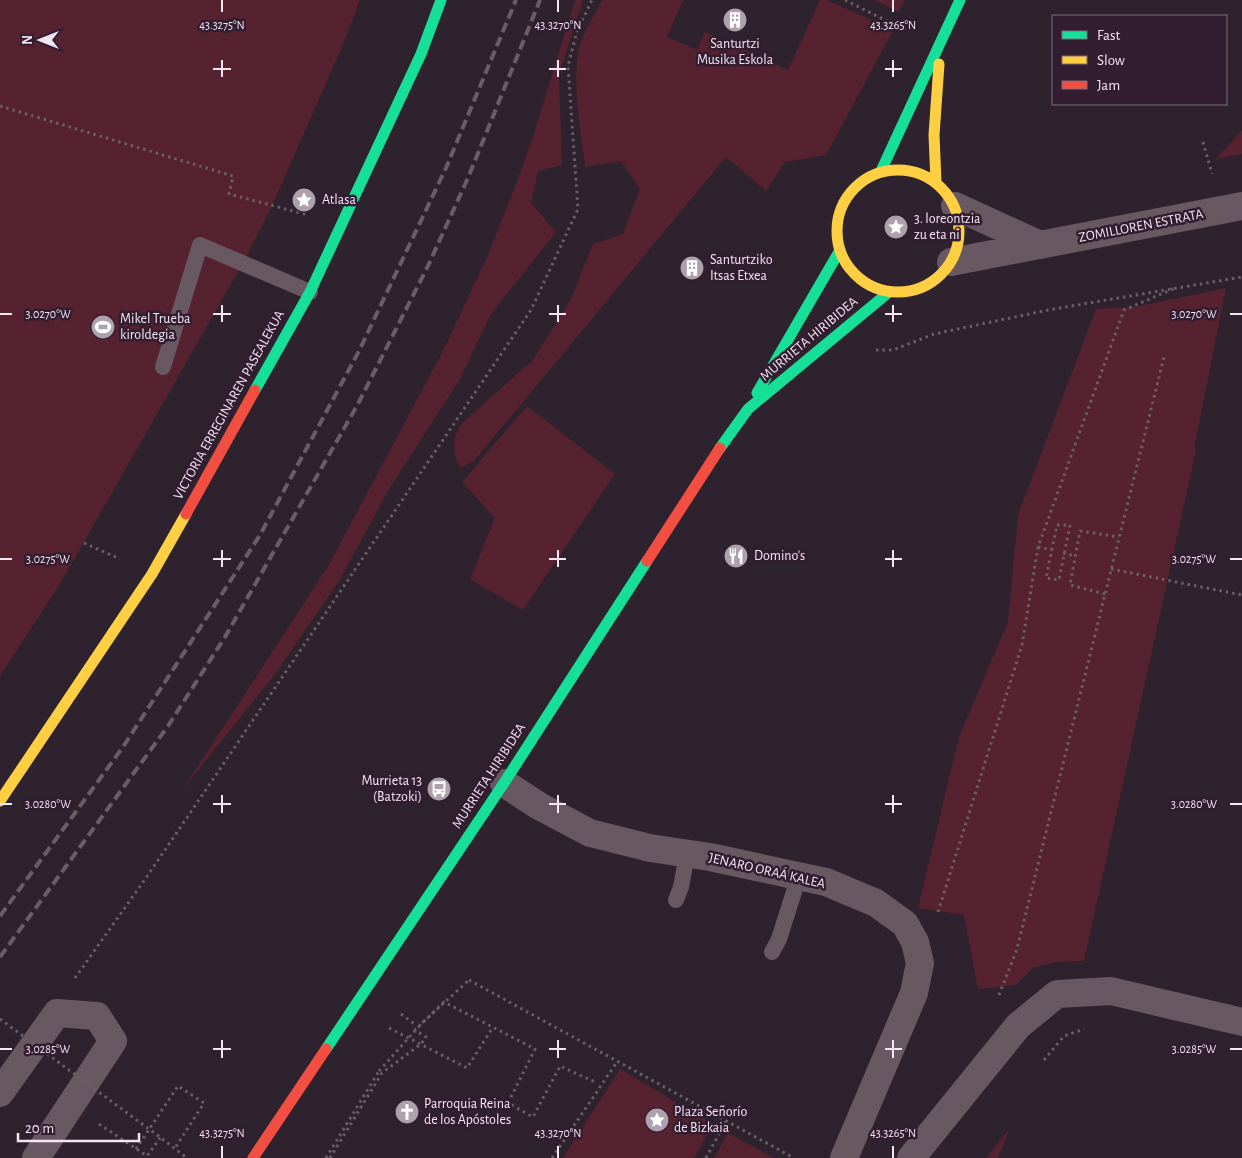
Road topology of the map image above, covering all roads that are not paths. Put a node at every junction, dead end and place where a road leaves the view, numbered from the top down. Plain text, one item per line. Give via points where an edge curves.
1 (441, 0) edge
2 (960, 0) edge
3 (940, 48) junction
4 (881, 172) junction
5 (936, 182) junction
6 (955, 206) junction
7 (1242, 206) edge
8 (1040, 246) junction
9 (840, 250) junction
10 (951, 262) junction
11 (310, 292) junction
12 (889, 292) junction
13 (164, 367) dead end
14 (748, 409) junction
15 (504, 783) junction
16 (0, 802) edge
17 (687, 854) junction
18 (799, 876) junction
19 (676, 900) dead end
20 (772, 952) dead end
21 (1242, 1022) edge
22 (0, 1094) edge
23 (36, 1158) edge
24 (253, 1158) edge
25 (844, 1158) edge
26 (912, 1158) edge

1 - 11 street, VICTORIA ERREGINAREN PASEALEKUA via 421,54
2 - 3 street
3 - 4 street
3 - 5 street via 934,135
4 - 5 street via 897,169 920,172
4 - 9 street via 862,180 848,194 836,231
5 - 6 street
6 - 8 street
6 - 10 street via 958,243
7 - 8 street, ZOMILLOREN ESTRATA
8 - 10 street, ZOMILLOREN ESTRATA
9 - 12 street via 847,266 858,278
9 - 14 street, MURRIETA HIRIBIDEA
10 - 12 street via 940,276 924,287 907,292
11 - 13 lane via 200,245
11 - 16 street, VICTORIA ERREGINAREN PASEALEKUA via 152,574
12 - 14 street, MURRIETA HIRIBIDEA
14 - 15 street, MURRIETA HIRIBIDEA
15 - 17 street, JENARO ORAÁ KALEA via 590,833
15 - 24 street, MURRIETA HIRIBIDEA
17 - 18 street, JENARO ORAÁ KALEA
17 - 19 lane
18 - 20 lane
18 - 25 street, JENARO ORAÁ KALEA via 826,882 876,903 906,924 920,963 914,993
21 - 26 street via 1111,991 1057,994 1018,1026
22 - 23 street via 57,1013 97,1016 113,1041

